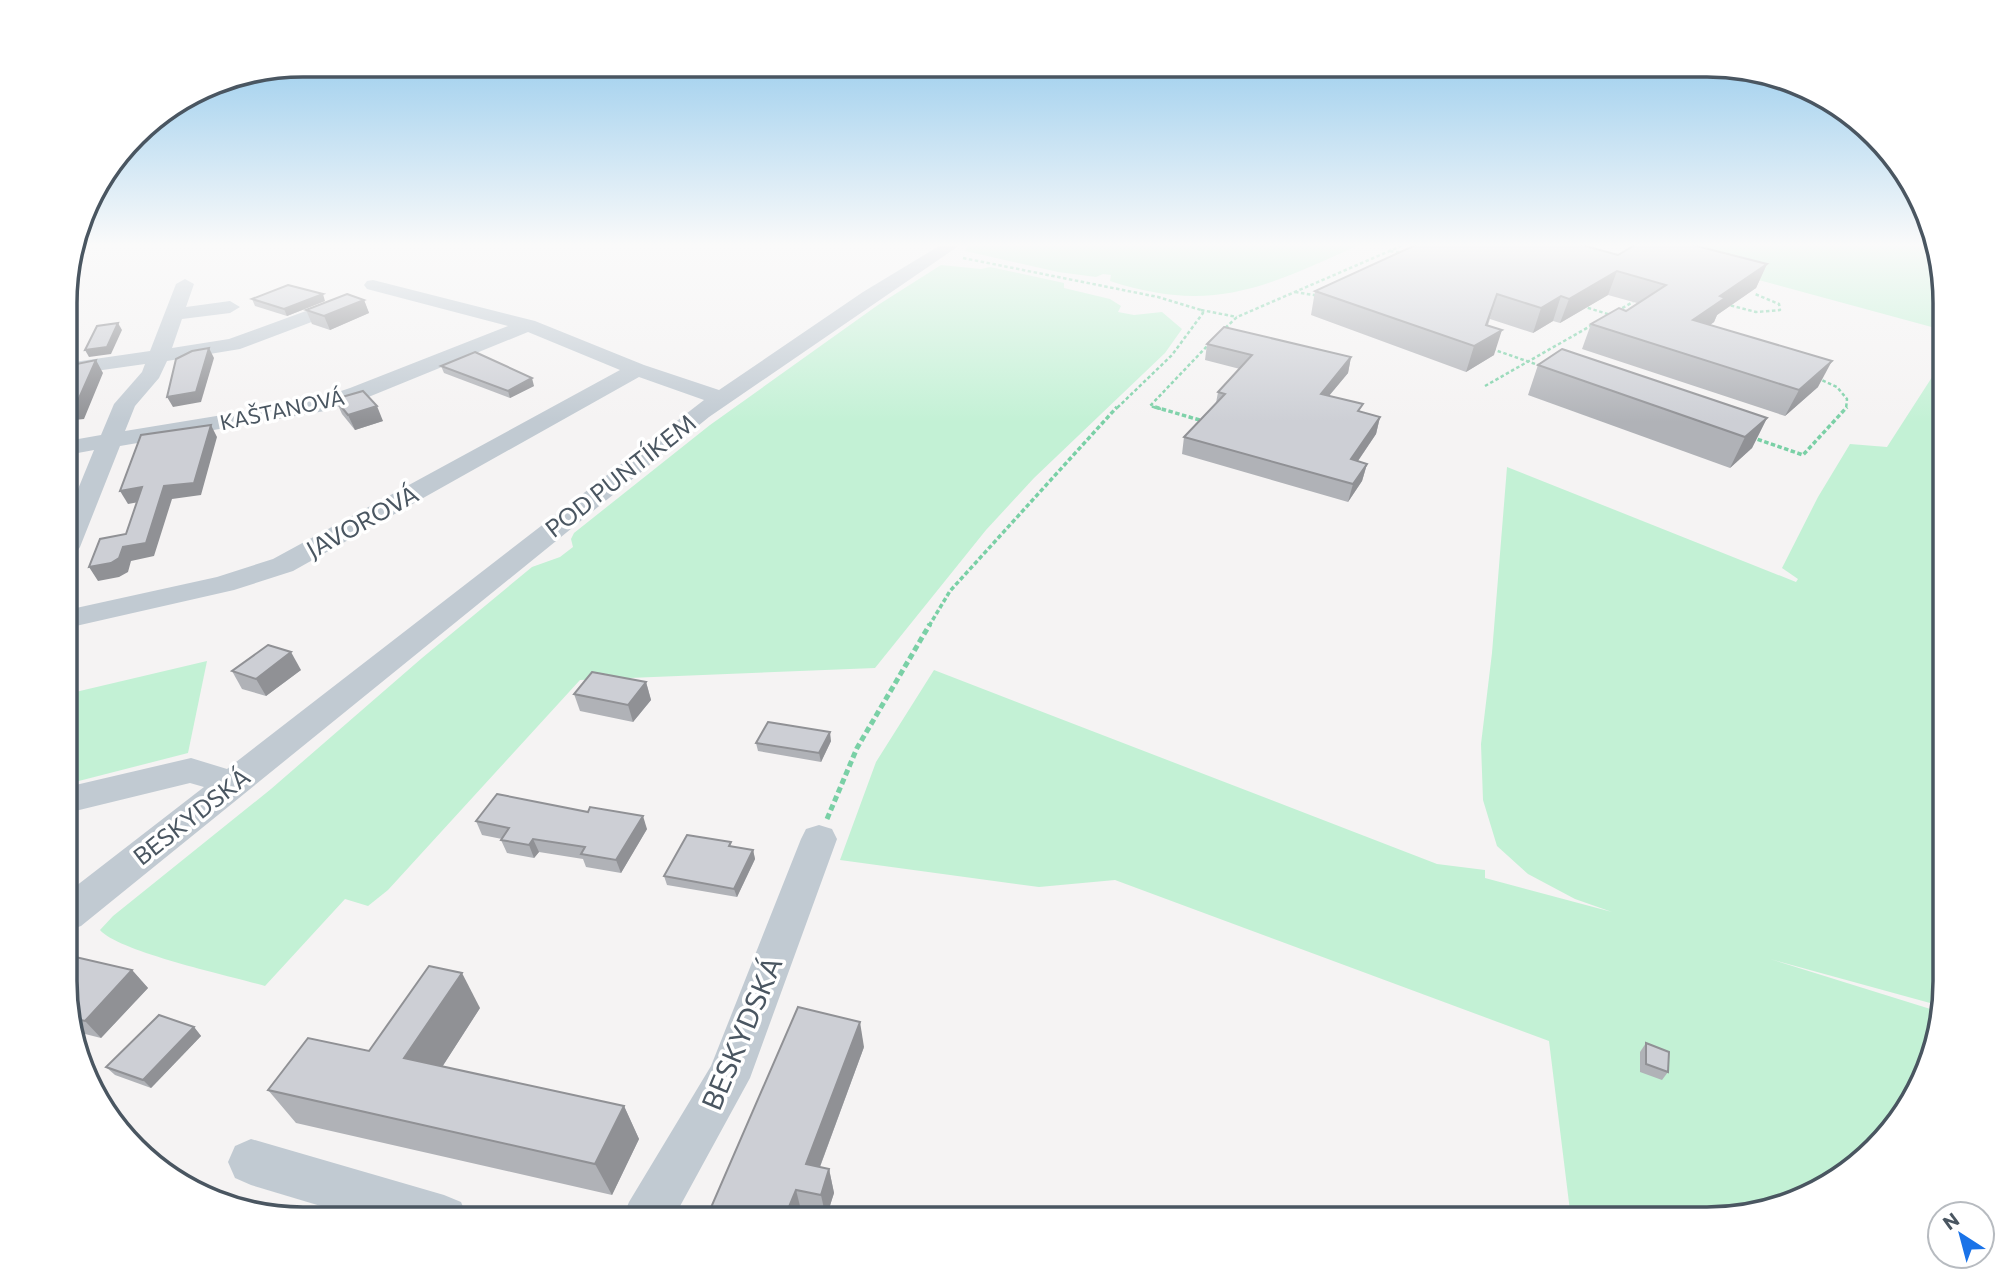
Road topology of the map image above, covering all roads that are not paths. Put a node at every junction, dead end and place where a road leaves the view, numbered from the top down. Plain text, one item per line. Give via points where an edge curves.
1 (178, 303) edge
2 (339, 303) edge
3 (443, 303) edge
4 (864, 303) edge
5 (230, 307) dead end
6 (174, 313) junction
7 (528, 325) junction
8 (159, 356) junction
9 (77, 368) edge
10 (637, 369) junction
11 (721, 398) junction
12 (111, 441) junction
13 (77, 446) edge
14 (77, 521) edge
15 (77, 617) edge
16 (316, 719) joint
17 (231, 783) junction
18 (77, 798) edge
19 (819, 839) road end
20 (77, 907) edge
21 (251, 1162) dead end
22 (403, 1207) edge
23 (653, 1207) edge

1 - 6 street
2 - 8 street via 233,345
3 - 7 street
4 - 11 street, POD PUNTÍKEM
5 - 6 street
6 - 8 street
7 - 10 street
7 - 12 street, KAŠTANOVÁ via 317,406
8 - 9 street
8 - 12 street via 152,374 125,404
10 - 11 street
10 - 15 street, JAVOROVÁ via 283,565 224,584
11 - 16 street, POD PUNTÍKEM
12 - 13 street, KAŠTANOVÁ
12 - 14 street
16 - 17 street, BESKYDSKÁ
17 - 18 street via 191,770
17 - 20 street, BESKYDSKÁ
19 - 23 street, BESKYDSKÁ via 729,1078
21 - 22 street

